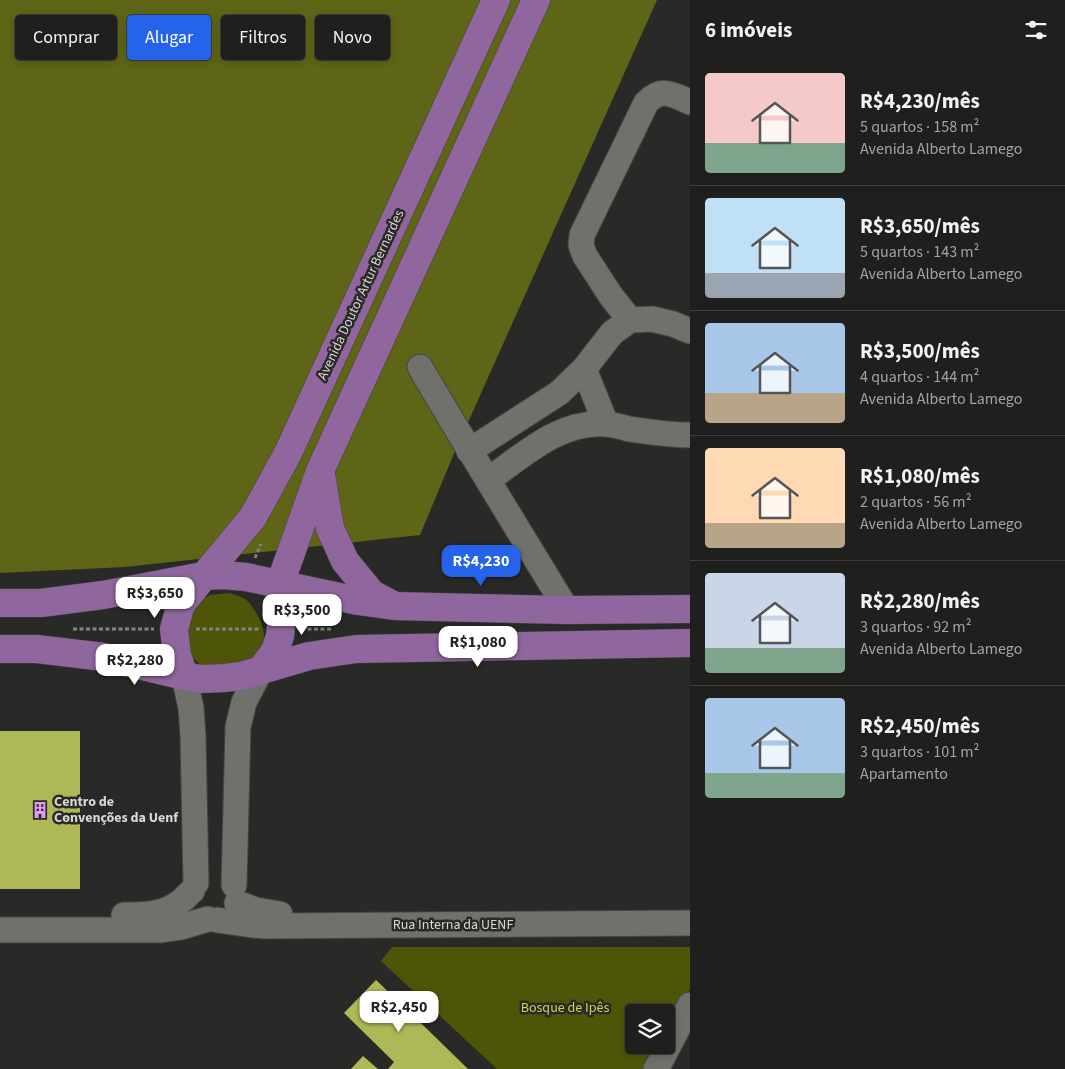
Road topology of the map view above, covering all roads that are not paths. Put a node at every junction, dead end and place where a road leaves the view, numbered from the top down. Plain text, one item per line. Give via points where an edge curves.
1 (496, 0) edge
2 (536, 0) edge
3 (690, 102) edge
4 (630, 320) junction
5 (690, 331) edge
6 (420, 367) dead end
7 (584, 369) junction
8 (606, 424) junction
9 (690, 435) edge
10 (469, 451) junction
11 (320, 471) junction
12 (488, 480) junction
13 (203, 576) junction
14 (280, 584) junction
15 (0, 603) edge
16 (394, 606) junction
17 (690, 609) edge
18 (567, 610) junction
19 (686, 641) edge
20 (0, 649) edge
21 (261, 670) junction
22 (184, 676) junction
23 (194, 887) junction
24 (235, 894) junction
25 (690, 913) edge
26 (0, 916) edge
27 (213, 919) junction
28 (690, 923) edge
29 (0, 930) edge
30 (690, 1005) edge
31 (656, 1069) edge

1 - 13 main road, Avenida Doutor Artur Bernardes via 288,453 253,517
2 - 11 main road
3 - 4 lane via 662,93 646,103 582,234 584,256
4 - 5 lane via 652,319
4 - 7 lane via 612,333
6 - 10 lane
7 - 8 lane
7 - 10 lane via 558,393
8 - 9 lane
8 - 12 lane via 566,429 546,439
10 - 12 lane
11 - 14 main road
11 - 16 main road via 330,528 345,561 372,594
12 - 18 lane
13 - 14 main road via 223,574
13 - 15 main road via 103,595 41,603
13 - 22 main road via 181,604 174,629
14 - 16 main road
14 - 21 main road via 280,636
16 - 18 main road
17 - 18 main road
19 - 21 main road via 356,649 309,656
20 - 22 main road via 38,649 104,657
21 - 22 main road via 224,678
21 - 24 lane via 244,702 238,727
22 - 23 lane via 193,736
23 - 24 lane, Rua Interna da UENF via 203,877 220,875 228,879
23 - 26 lane, Rua Interna da UENF via 178,904 155,913
23 - 27 lane via 194,908 200,915
24 - 25 lane, Rua Interna da UENF via 256,910 295,915
24 - 27 lane, Rua Interna da UENF via 232,911 226,917
27 - 28 lane, Rua Interna da UENF via 266,926
27 - 29 lane, Rua Interna da UENF via 159,930
30 - 31 lane

